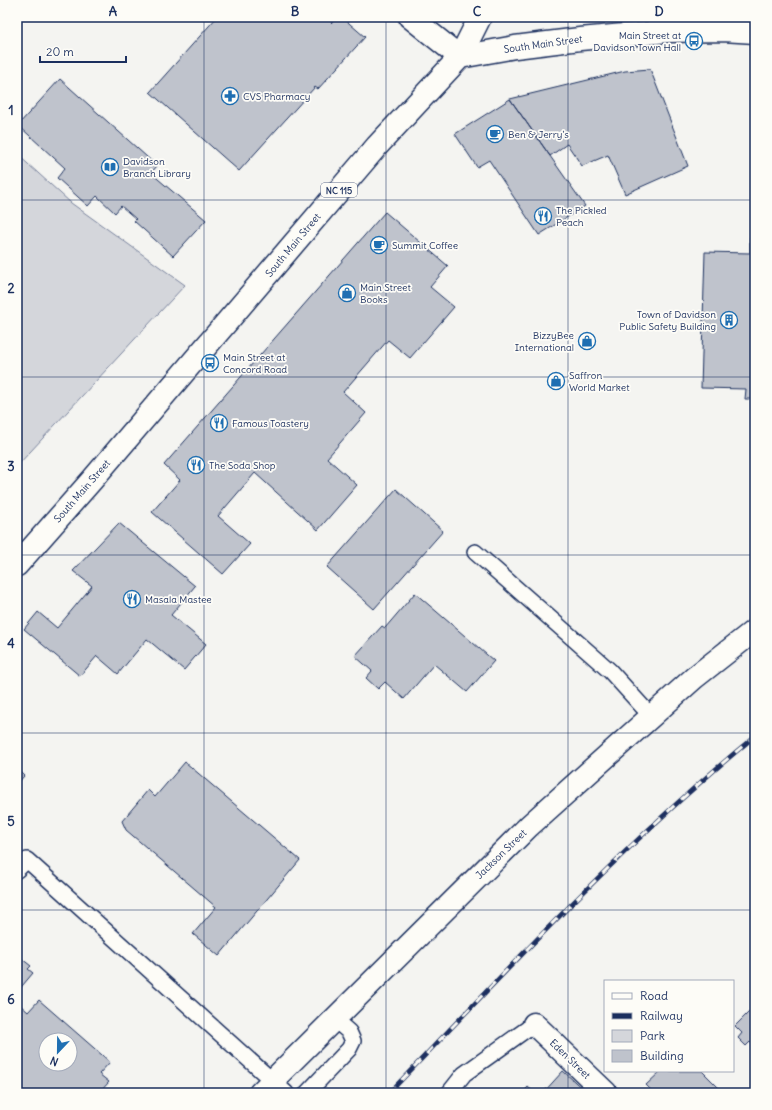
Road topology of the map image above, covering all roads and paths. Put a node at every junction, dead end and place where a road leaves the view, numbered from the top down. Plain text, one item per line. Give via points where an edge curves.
1 (410, 17) edge
2 (480, 17) edge
3 (755, 32) edge
4 (460, 57) junction
5 (475, 552) dead end
6 (21, 553) edge
7 (755, 630) edge
8 (651, 716) junction
9 (22, 865) edge
10 (334, 1019) junction
11 (534, 1024) joint
12 (273, 1089) edge
13 (307, 1093) edge
14 (449, 1093) edge
15 (606, 1093) edge

1 - 4 main road
2 - 4 main road
3 - 4 main road, South Main Street via 668,32 580,39
4 - 6 main road, South Main Street / NC 115 via 377,146 92,480
5 - 8 lane via 610,671
7 - 8 main road, Jackson Street
8 - 10 main road, Jackson Street via 529,826
9 - 12 lane
10 - 12 main road, Jackson Street
10 - 13 lane via 349,1032 353,1042
11 - 14 lane via 464,1074
11 - 15 main road, Eden Street

